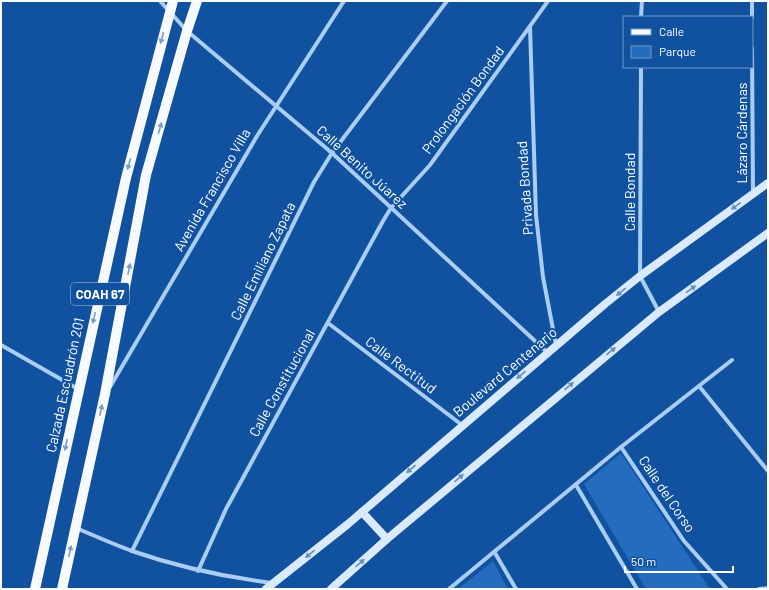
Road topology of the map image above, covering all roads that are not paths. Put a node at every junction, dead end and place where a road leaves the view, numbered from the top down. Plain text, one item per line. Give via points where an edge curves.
1 (160, 1) edge
2 (198, 1) edge
3 (344, 1) edge
4 (447, 1) edge
5 (548, 1) edge
6 (642, 1) edge
7 (752, 1) edge
8 (172, 6) edge
9 (642, 16) edge
10 (752, 16) edge
11 (530, 27) junction
12 (187, 31) junction
13 (641, 68) edge
14 (752, 68) edge
15 (276, 105) junction
16 (332, 153) junction
17 (768, 183) edge
18 (753, 193) junction
19 (391, 208) junction
20 (768, 232) edge
21 (640, 276) junction
22 (659, 312) junction
23 (328, 323) junction
24 (1, 345) edge
25 (556, 346) junction
26 (548, 353) junction
27 (732, 360) dead end
28 (699, 386) junction
29 (78, 389) junction
30 (105, 394) junction
31 (462, 425) junction
32 (621, 447) junction
33 (768, 470) edge
34 (576, 485) junction
35 (362, 512) junction
36 (75, 528) junction
37 (387, 539) junction
38 (132, 551) junction
39 (495, 553) junction
40 (198, 570) junction
41 (274, 583) junction
42 (768, 588) edge
43 (35, 589) edge
44 (62, 589) edge
45 (266, 589) edge
46 (331, 589) edge
47 (449, 589) edge
48 (516, 589) edge
49 (637, 589) edge
50 (727, 589) edge
51 (759, 589) edge

1 - 8 street, Calle Benito Júarez
2 - 12 main road, COAH 67
3 - 15 street, Avenida Francisco Villa
4 - 16 street, Calle Emiliano Zapata
5 - 11 street, Prolongación Bondad
6 - 9 street
7 - 10 street
8 - 12 street, Calle Benito Júarez
8 -> 29 main road, Calzada Escuadrón 201 / COAH 67 via 126,178
11 - 19 street, Prolongación Bondad via 430,165
11 - 25 street, Privada Bondad via 536,215 543,277
12 - 15 street, Calle Benito Júarez
30 -> 12 main road, COAH 67 via 146,175
13 - 21 street, Calle Bondad
14 - 18 street, Lázaro Cárdenas
15 - 16 street, Calle Benito Júarez
15 - 30 street, Avenida Francisco Villa
16 - 19 street, Calle Benito Júarez
16 - 38 street, Calle Emiliano Zapata via 314,182
17 - 18 main road, Boulevard Centenario
18 -> 21 main road, Boulevard Centenario
19 - 23 street, Calle Constitucional
19 - 26 street, Calle Benito Júarez
22 -> 20 main road
21 - 22 street, Calle Bondad
21 -> 25 main road, Boulevard Centenario
37 -> 22 main road
23 - 31 street, Calle Rectitud
23 - 40 street, Calle Constitucional via 229,503
24 - 29 street
25 - 26 main road, Boulevard Centenario
26 -> 31 main road, Boulevard Centenario
27 - 28 street, Calle del Corso
28 - 32 street, Calle del Corso
28 - 33 street
29 -> 43 main road, Calzada Escuadrón 201 / COAH 67
36 -> 30 main road, COAH 67
31 -> 35 main road, Boulevard Centenario
32 - 34 street, Calle del Corso
32 - 50 street, Calle del Corso via 684,541
34 - 39 street, Calle del Corso
34 - 49 street
35 - 37 main road
35 -> 41 main road, Boulevard Centenario
36 - 38 street
44 -> 36 main road, COAH 67
46 -> 37 main road
38 - 40 street
39 - 47 street, Calle del Corso
39 - 48 street
40 - 41 street
41 - 45 main road, Boulevard Centenario
42 - 51 street

